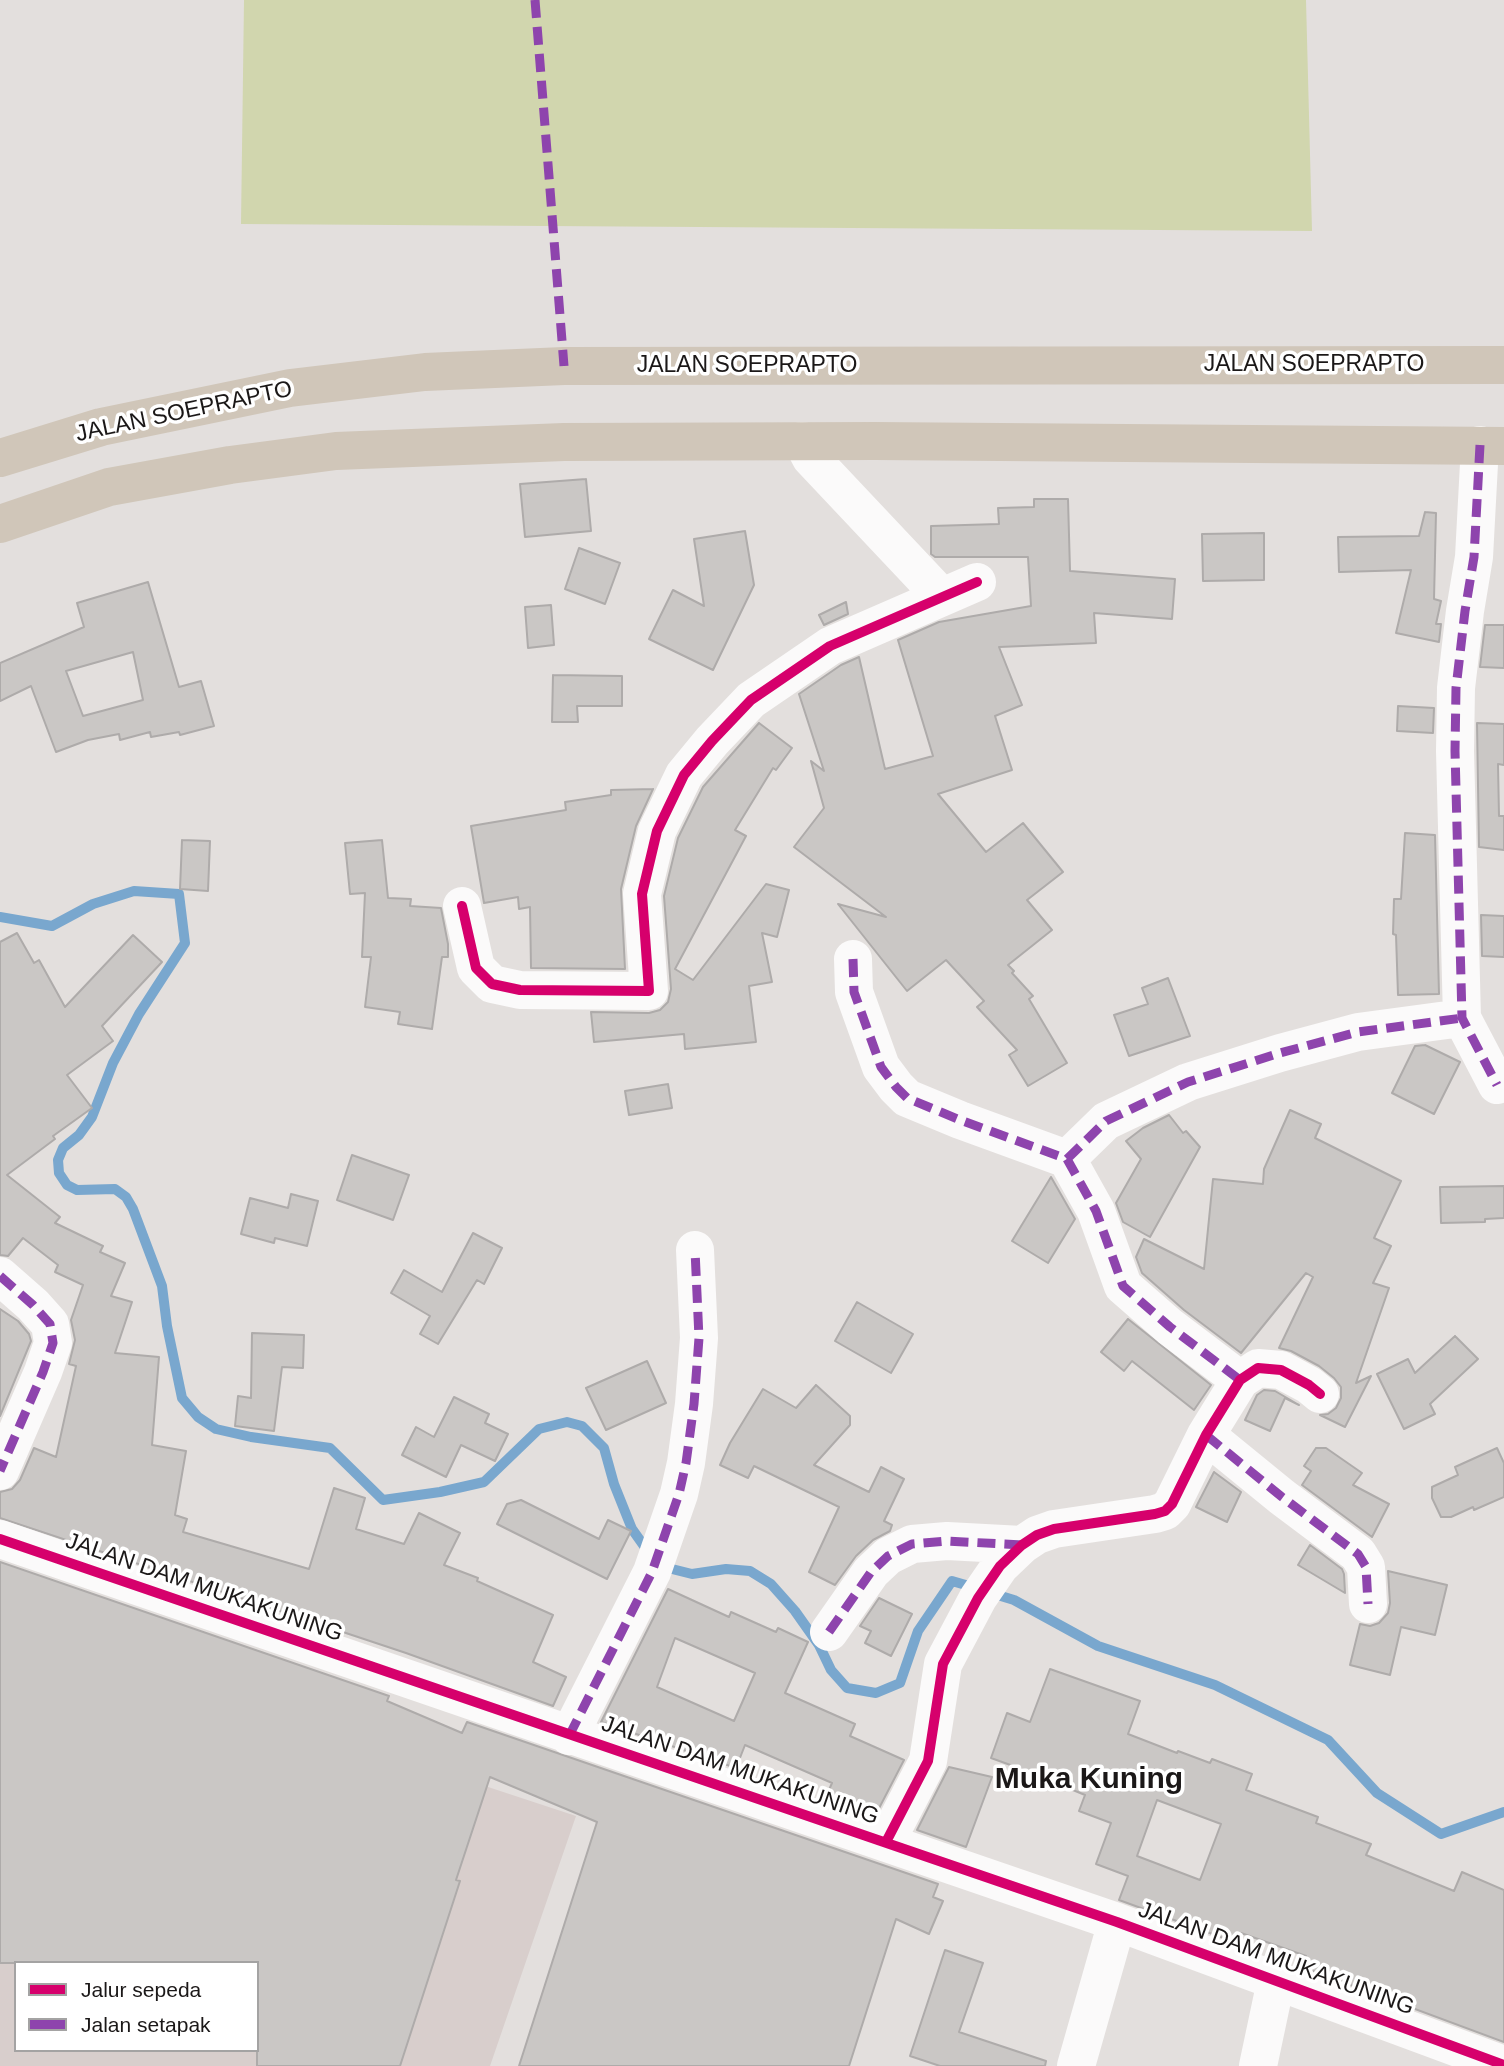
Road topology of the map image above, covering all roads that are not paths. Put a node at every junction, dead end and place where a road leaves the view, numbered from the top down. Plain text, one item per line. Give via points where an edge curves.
1 (1504, 365) edge
2 (802, 441) junction
3 (1492, 445) edge
4 (0, 458) edge
5 (0, 524) edge
6 (978, 582) dead end
7 (942, 597) junction
8 (462, 906) dead end
9 (853, 959) dead end
10 (1462, 1018) junction
11 (1497, 1085) dead end
12 (1067, 1159) junction
13 (695, 1250) dead end
14 (0, 1276) edge
15 (1240, 1380) junction
16 (1320, 1394) dead end
17 (1206, 1435) junction
18 (0, 1471) edge
19 (0, 1539) edge
20 (1011, 1555) junction
21 (1368, 1604) dead end
22 (829, 1632) dead end
23 (569, 1736) junction
24 (886, 1842) junction
25 (1117, 1922) junction
26 (1276, 1981) junction
27 (1504, 2065) edge
28 (1076, 2066) edge
29 (1258, 2066) edge

1 - 4 highway, JALAN SOEPRAPTO via 578,366 425,372 290,388 101,427
2 - 3 highway
2 - 5 highway via 565,442 336,451 109,487
2 - 7 street via 811,458
3 - 10 street via 1456,688
6 - 7 street
7 - 8 street via 830,646 762,692 727,724 684,775 657,831 642,894 649,991 520,990 492,984 476,968
9 - 12 street via 854,992 881,1068 896,1087 929,1107
10 - 11 street
10 - 12 street via 1358,1032 1188,1082 1106,1121
12 - 15 street via 1096,1211 1123,1286
13 - 23 street via 699,1338 686,1463 652,1572
14 - 18 street via 50,1324 53,1343
15 - 16 street via 1258,1368 1281,1370
15 - 17 street
17 - 20 street via 1165,1511 1054,1529 1037,1535
17 - 21 street via 1359,1554 1366,1567
19 - 23 street, JALAN DAM MUKAKUNING
20 - 22 street via 947,1542 912,1544 888,1556 871,1572
20 - 24 street via 978,1598 943,1664 928,1761
23 - 24 street, JALAN DAM MUKAKUNING
24 - 25 street, JALAN DAM MUKAKUNING
25 - 26 street, JALAN DAM MUKAKUNING
25 - 28 street
26 - 27 street, JALAN DAM MUKAKUNING
26 - 29 street

